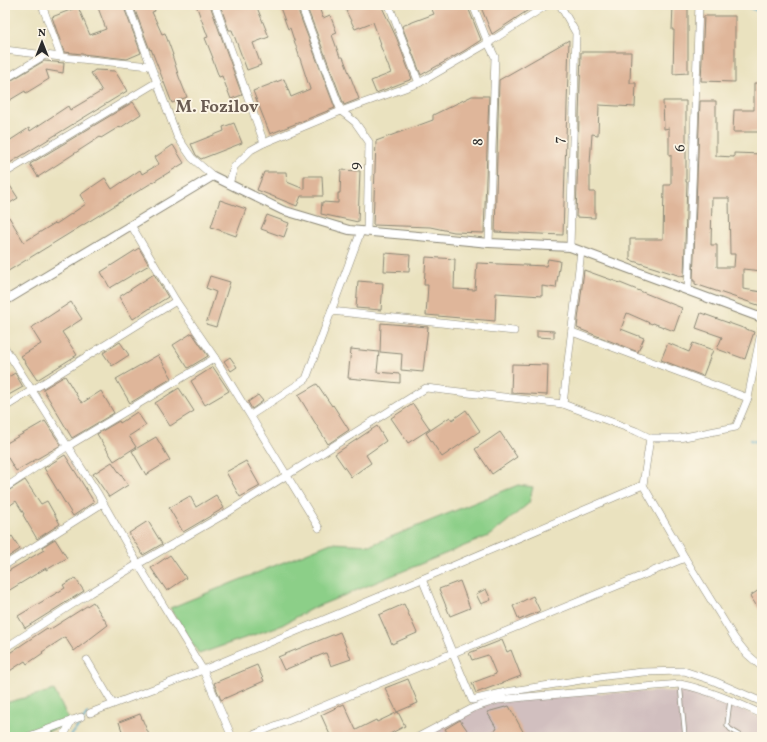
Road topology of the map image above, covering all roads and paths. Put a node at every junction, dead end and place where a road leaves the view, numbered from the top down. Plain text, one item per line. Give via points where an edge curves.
1 (42, 5) edge
2 (128, 5) edge
3 (215, 5) edge
4 (301, 5) edge
5 (389, 5) edge
6 (473, 5) edge
7 (547, 5) edge
8 (560, 5) edge
9 (699, 5) edge
10 (488, 43) junction
11 (5, 50) edge
12 (45, 55) junction
13 (61, 57) junction
14 (150, 66) junction
15 (5, 79) edge
16 (157, 82) junction
17 (420, 83) junction
18 (341, 111) junction
19 (264, 143) junction
20 (5, 173) edge
21 (213, 176) junction
22 (230, 184) junction
23 (131, 225) junction
24 (364, 232) junction
25 (489, 243) junction
26 (570, 247) junction
27 (581, 251) junction
28 (688, 291) junction
29 (5, 301) edge
30 (176, 301) junction
31 (331, 311) junction
32 (762, 318) edge
33 (762, 327) edge
34 (514, 331) dead end
35 (572, 332) junction
36 (5, 348) edge
37 (216, 358) junction
38 (32, 390) junction
39 (748, 398) junction
40 (562, 404) junction
41 (5, 407) edge
42 (251, 415) junction
43 (650, 438) junction
44 (68, 446) junction
45 (288, 475) junction
46 (643, 485) junction
47 (5, 488) edge
48 (103, 503) junction
49 (319, 528) dead end
50 (685, 558) junction
51 (138, 564) junction
52 (5, 565) edge
53 (422, 579) junction
54 (5, 648) edge
55 (452, 653) junction
56 (87, 660) dead end
57 (762, 667) edge
58 (203, 670) junction
59 (680, 684) junction
60 (730, 699) junction
61 (762, 702) edge
62 (112, 704) junction
63 (90, 713) dead end
64 (762, 714) edge
65 (81, 717) dead end
66 (72, 720) junction
67 (38, 735) edge
68 (27, 737) edge
69 (62, 737) edge
70 (232, 737) edge
71 (248, 737) edge
72 (418, 737) edge
73 (685, 737) edge
74 (743, 737) edge

1 - 13 street
2 - 14 street
3 - 19 street
4 - 18 street
5 - 17 street
6 - 10 street, 8
7 - 10 street
8 - 26 street, 7 via 576,33
9 - 28 street, 6
10 - 17 street
10 - 25 street, 8 via 494,56
11 - 12 street
12 - 13 street
12 - 15 street
13 - 14 street
14 - 16 street
16 - 20 street
16 - 21 street via 177,136 192,158
17 - 18 street
18 - 19 street
18 - 24 street, 9 via 354,122 369,142
19 - 22 street via 251,150 234,167
21 - 22 street
21 - 23 street
22 - 24 street via 282,210
23 - 29 street
23 - 30 street
24 - 25 street
24 - 31 street, 9
25 - 26 street
26 - 27 street
27 - 28 street
27 - 35 street
28 - 32 street
30 - 37 street
30 - 38 street
31 - 34 street
31 - 42 street, 9 via 306,379
33 - 39 street
35 - 39 street
35 - 40 street
36 - 38 street
37 - 42 street
37 - 44 street
38 - 41 street
38 - 44 street
39 - 43 street via 736,428 679,438
40 - 43 street
40 - 45 street via 426,388
42 - 45 street
43 - 46 street
44 - 47 street
44 - 48 street
45 - 49 street
45 - 51 street
46 - 50 street
46 - 53 street
48 - 51 street
48 - 52 street
50 - 55 street
50 - 57 street via 735,639
51 - 54 street
51 - 58 street
53 - 55 street
53 - 58 street
55 - 61 street via 472,700 606,676 643,672 684,672 714,681
55 - 71 street
56 - 62 street
58 - 62 street
58 - 70 street
59 - 60 street
59 - 72 street via 498,700 473,708
59 - 73 lane
60 - 64 street
60 - 74 lane via 727,724 730,730
62 - 63 street
65 - 66 street
66 - 67 street
66 - 69 street
67 - 68 street

